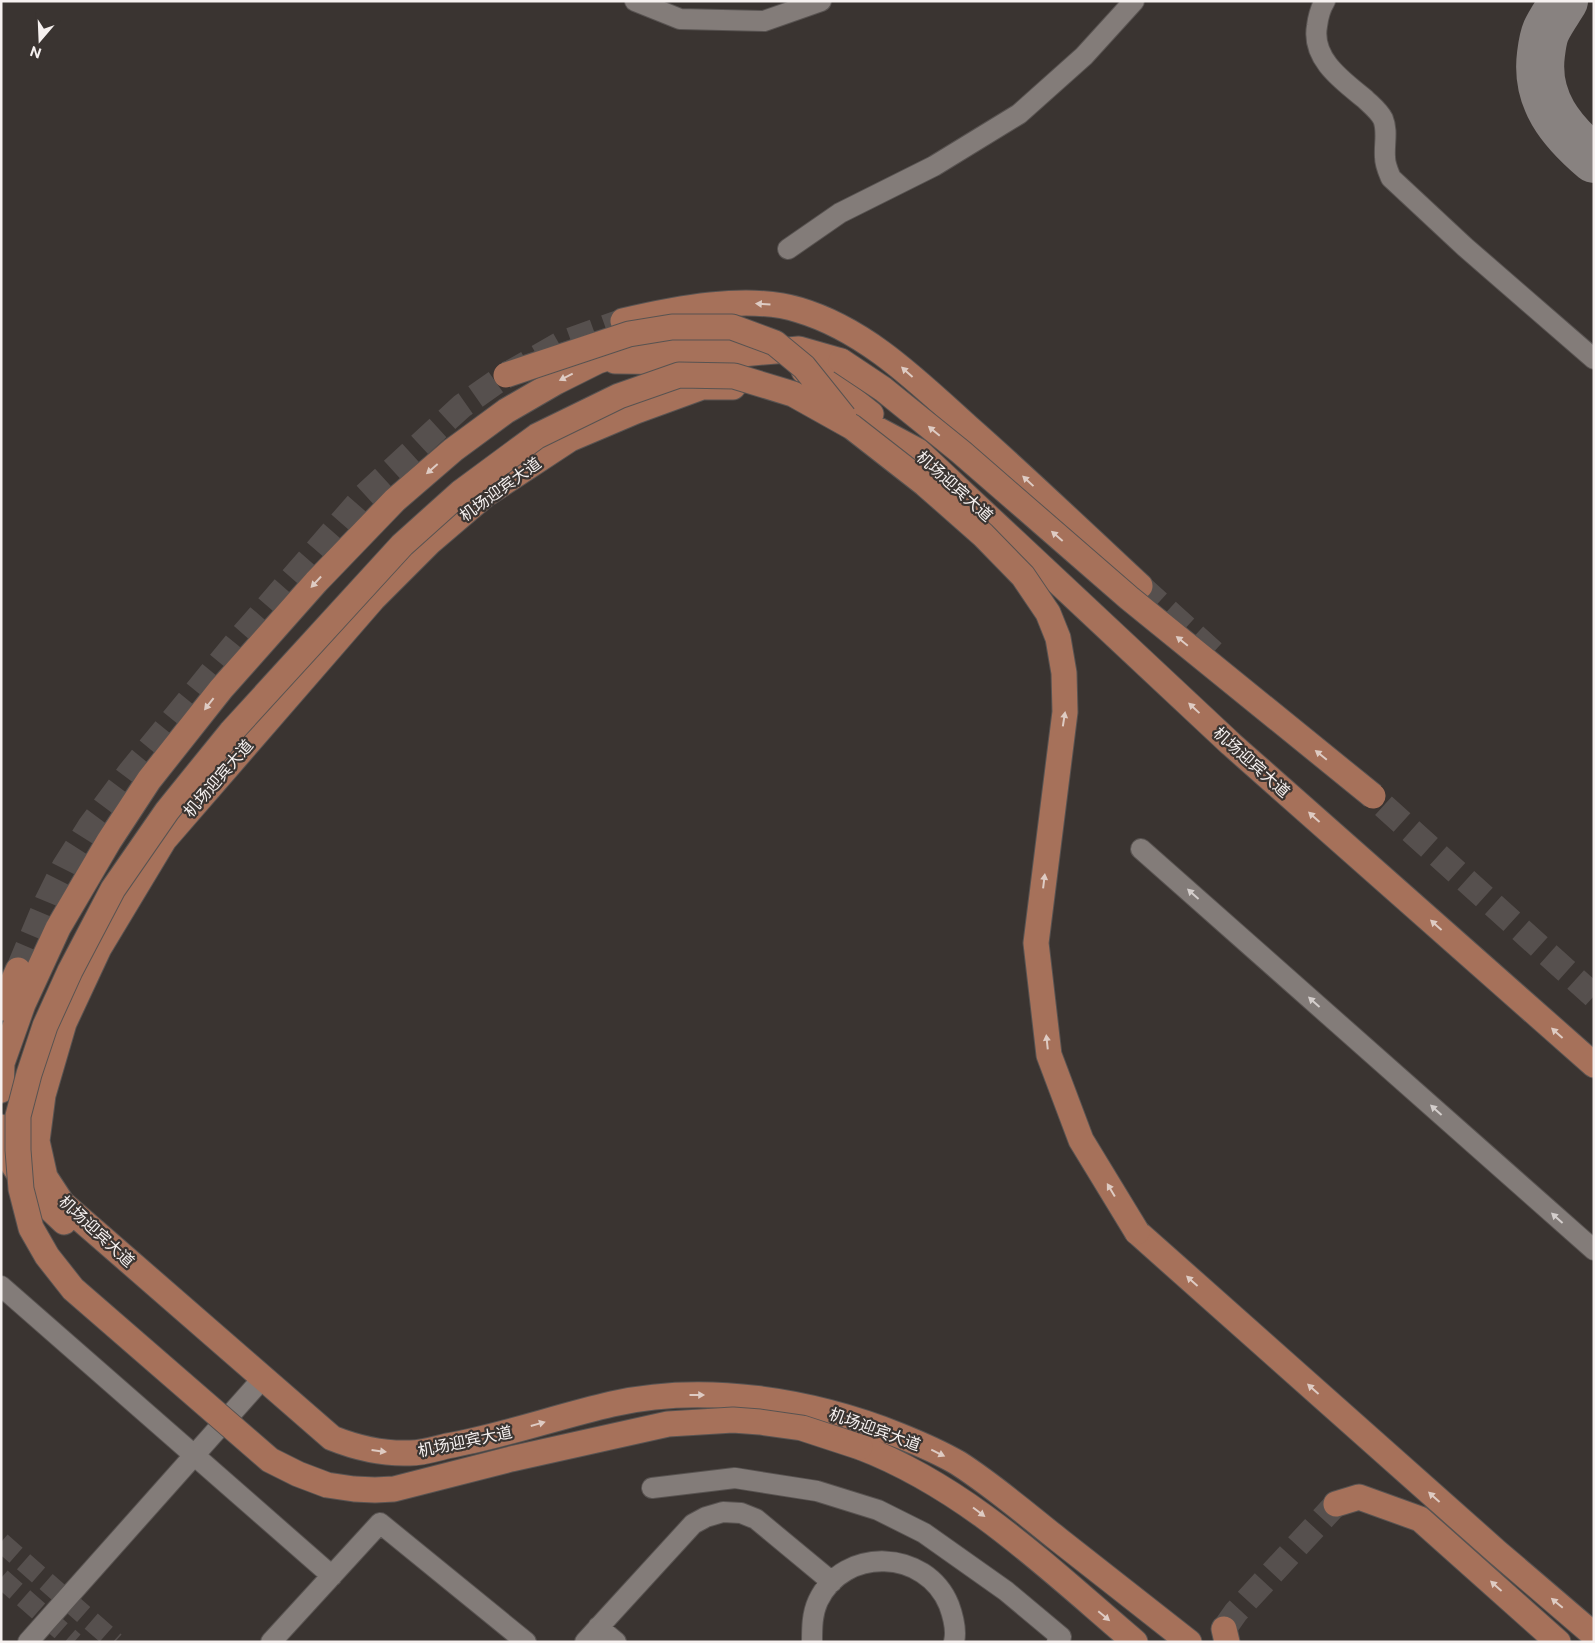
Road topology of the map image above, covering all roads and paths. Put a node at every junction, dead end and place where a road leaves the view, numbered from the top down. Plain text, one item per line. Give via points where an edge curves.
1 (635, 1) edge
2 (821, 1) edge
3 (1134, 1) edge
4 (1325, 1) edge
5 (788, 249) dead end
6 (623, 321) tunnel mouth
7 (799, 349) junction
8 (742, 354) junction
9 (1594, 360) edge
10 (598, 361) junction
11 (697, 362) junction
12 (506, 375) dead end
13 (636, 411) junction
14 (852, 427) junction
15 (918, 451) junction
16 (1140, 586) tunnel mouth
17 (1373, 796) tunnel mouth
18 (1141, 849) dead end
19 (18, 970) tunnel mouth
20 (1, 1008) edge
21 (1594, 1065) edge
22 (1, 1090) edge
23 (1, 1127) edge
24 (1, 1169) edge
25 (31, 1228) junction
26 (1594, 1250) edge
27 (1, 1286) edge
28 (162, 1290) junction
29 (263, 1378) junction
30 (195, 1455) junction
31 (652, 1488) dead end
32 (1336, 1504) tunnel mouth
33 (332, 1576) junction
34 (832, 1582) junction
35 (598, 1627) junction
36 (1594, 1635) edge
37 (28, 1642) edge
38 (271, 1642) edge
39 (526, 1642) edge
40 (584, 1642) edge
41 (616, 1642) edge
42 (812, 1642) edge
43 (954, 1642) edge
44 (1057, 1642) edge
45 (1135, 1642) edge
46 (1189, 1642) edge
47 (1558, 1642) edge

1 - 2 lane via 680,19 764,21
3 - 5 lane via 1084,56 1019,114 934,166 840,213
4 - 9 lane via 1318,18 1316,41 1333,72 1370,104 1382,119 1385,127 1384,158 1391,178
16 -> 6 main road via 899,365 846,329 798,309 764,303 660,312
7 - 8 main road
7 - 10 main road via 738,340 656,342
17 -> 7 main road, bridge via 1129,598 890,394 840,362
8 - 11 main road
8 - 15 main road via 790,365 832,383
10 - 11 main road
10 -> 22 main road via 506,411 453,450 395,500 316,582 221,689 149,780 58,928 20,1012 2,1063
11 - 13 main road
12 - 14 main road, bridge via 629,334 672,327 732,327 775,343 804,367
13 - 15 main road, 机场迎宾大道 via 702,387 764,387 817,397
13 - 28 main road, 机场迎宾大道 via 570,439 485,495 430,542 373,599 164,840 99,948 64,1023 43,1095 36,1141 45,1177 62,1203
14 - 25 main road, bridge via 793,394 734,376 679,375 619,396 537,436 461,492 402,545 231,732 167,811 113,889 45,1026 18,1116 22,1189
36 -> 14 main road, bridge via 1489,1546 1137,1232 1081,1140 1049,1055 1036,943 1065,712 1064,673 1058,638 1048,613 1023,576 984,535
21 -> 15 main road, 机场迎宾大道 via 1232,744
26 -> 18 lane
19 - 20 main road
23 - 28 main road via 8,1157 29,1189 54,1214 104,1254
24 - 25 main road, bridge
25 -> 45 main road, bridge via 47,1256 81,1296 270,1460 327,1485 394,1489 668,1424 733,1420 802,1428 890,1458 926,1477 976,1510
27 - 30 lane
28 - 29 main road, 机场迎宾大道
29 - 30 lane
29 -> 46 main road, 机场迎宾大道 via 332,1438 354,1447 411,1453 475,1441 606,1406 659,1397 753,1398 845,1416 916,1442 956,1462
30 - 33 lane
30 - 37 lane
31 - 44 lane via 734,1478 817,1491 878,1510 924,1533 1006,1592 1061,1637
47 -> 32 main road via 1420,1519 1359,1497
33 - 38 lane
33 - 39 lane via 380,1523
34 - 35 lane via 756,1519 741,1513 723,1512 693,1524
34 - 42 lane via 818,1600 812,1623
34 - 43 lane via 849,1569 870,1561 892,1561 913,1567 931,1579 945,1596 953,1616
35 - 40 lane
35 - 41 lane

